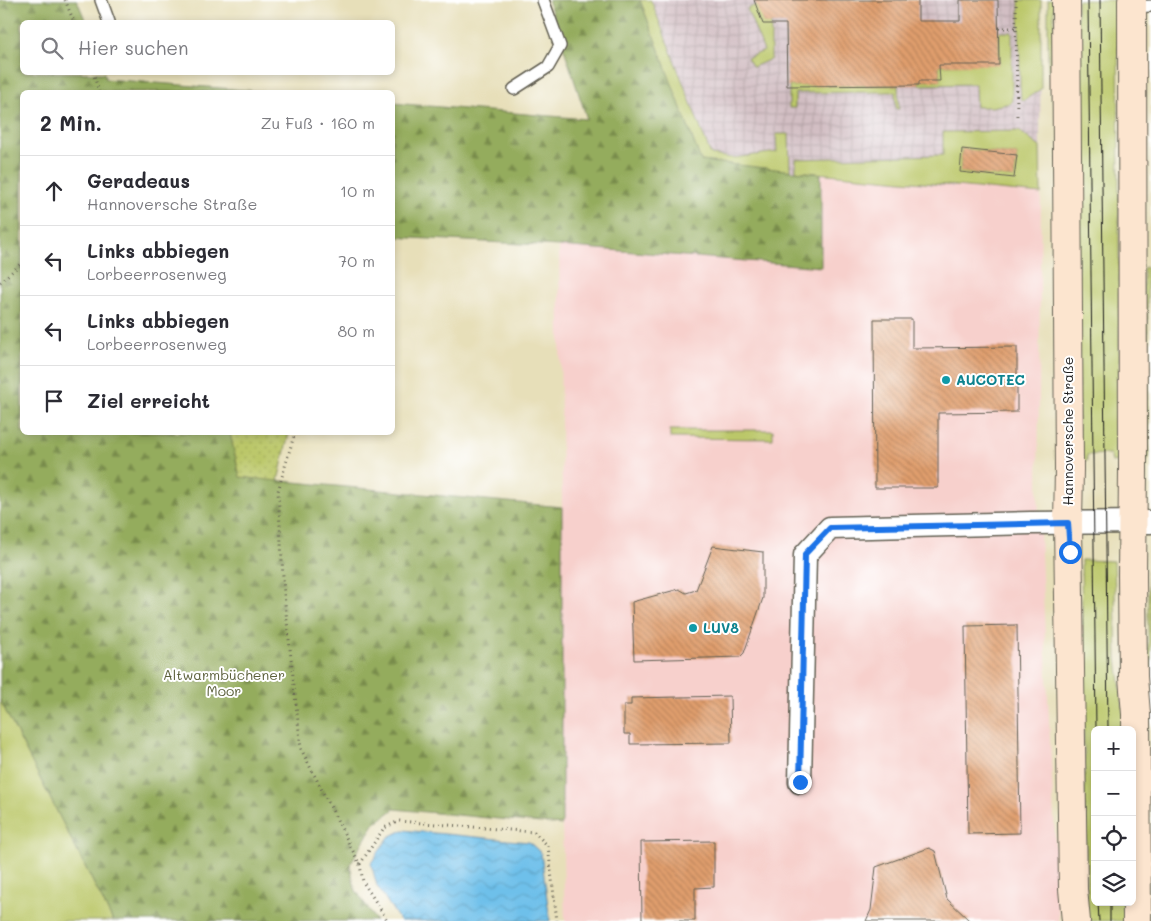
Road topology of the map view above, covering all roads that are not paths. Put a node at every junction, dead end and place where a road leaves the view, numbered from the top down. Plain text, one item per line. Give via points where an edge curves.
1 (101, 0) edge
2 (543, 0) edge
3 (1066, 0) edge
4 (1138, 4) edge
5 (108, 20) edge
6 (514, 89) dead end
7 (1142, 522) edge
8 (1068, 523) junction
9 (1144, 713) edge
10 (800, 782) dead end
11 (1076, 921) edge
12 (1137, 921) edge

1 - 5 lane
2 - 6 lane via 560,46 548,67
3 - 8 main road, Hannoversche Straße
4 - 7 main road
7 - 8 street
7 - 9 main road via 1133,677
8 - 10 street via 830,528 805,554
8 - 11 main road, Hannoversche Straße
9 - 12 main road

